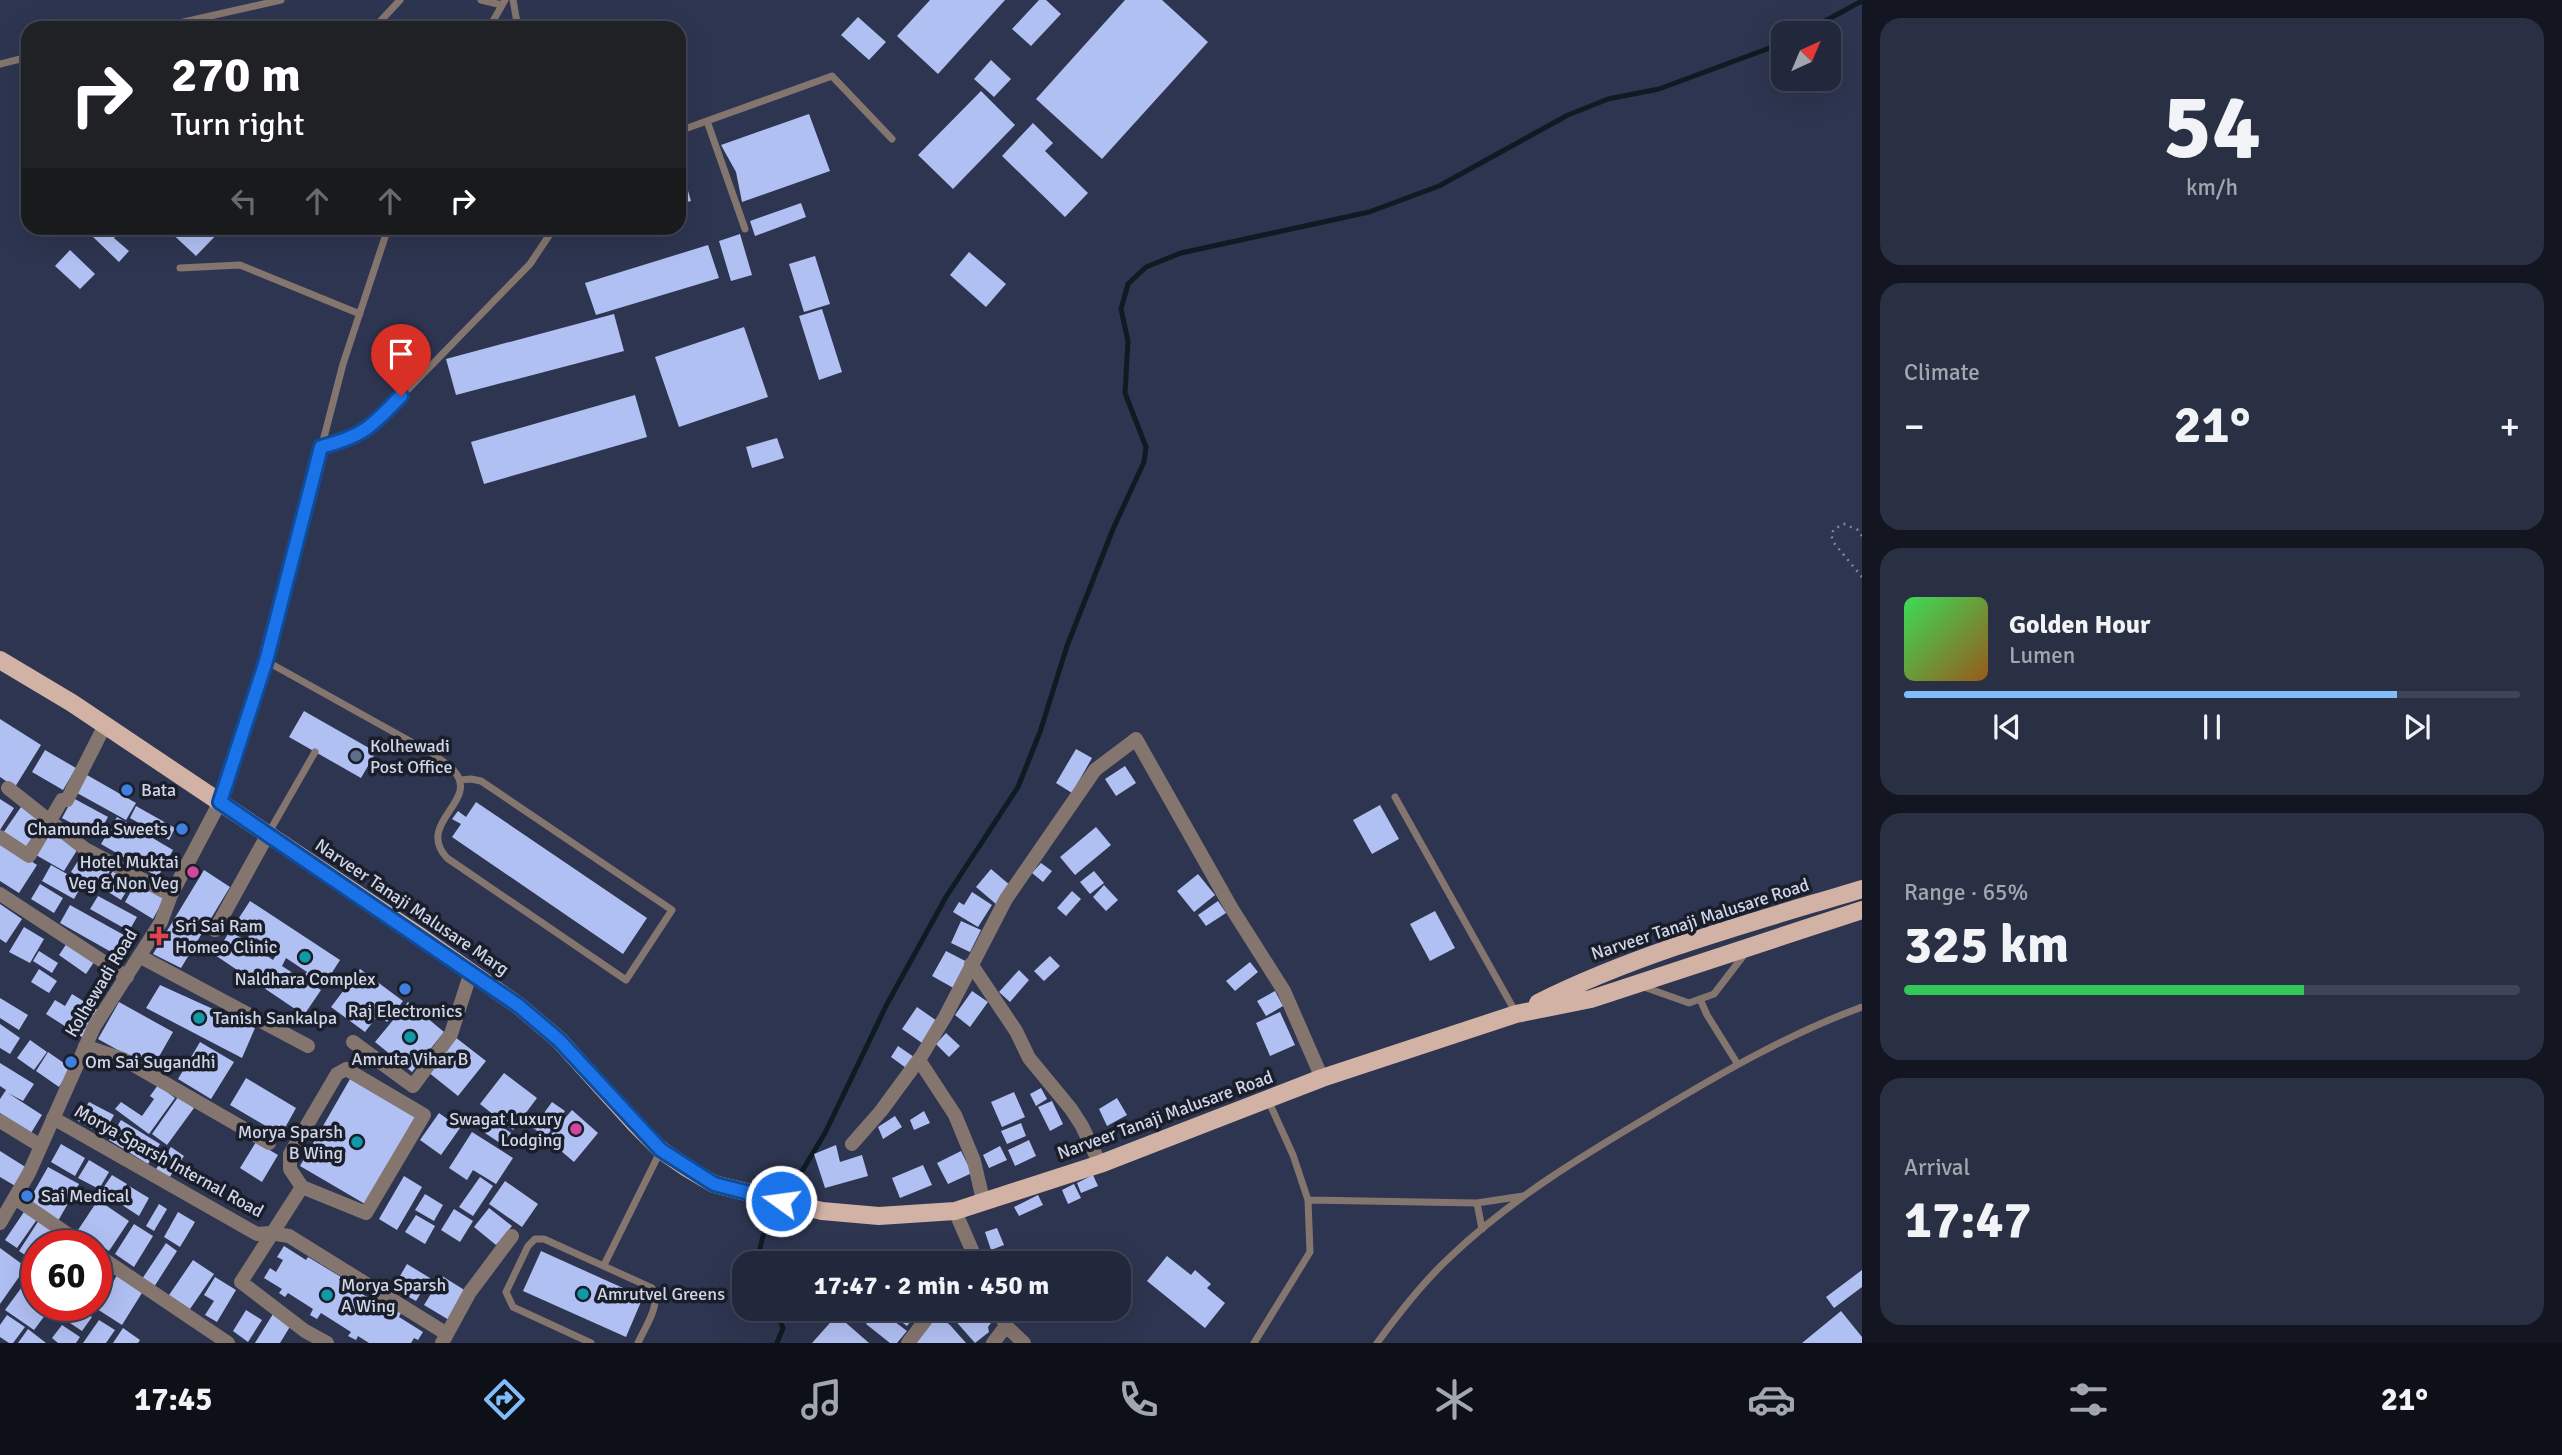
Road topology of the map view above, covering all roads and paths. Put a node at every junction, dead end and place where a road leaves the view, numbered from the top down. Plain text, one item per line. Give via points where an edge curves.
1 (281, 0) edge
2 (400, 0) edge
3 (481, 0) edge
4 (513, 0) edge
5 (504, 3) edge
6 (188, 21) edge
7 (380, 21) edge
8 (493, 21) edge
9 (517, 21) edge
10 (21, 59) edge
11 (0, 64) edge
12 (707, 121) junction
13 (686, 128) edge
14 (892, 139) dead end
15 (744, 229) dead end
16 (386, 235) edge
17 (549, 235) edge
18 (180, 268) dead end
19 (360, 314) junction
20 (321, 447) junction
21 (1862, 536) edge
22 (1862, 577) edge
23 (0, 660) edge
24 (266, 661) junction
25 (105, 724) junction
26 (315, 752) dead end
27 (460, 780) junction
28 (8, 788) dead end
29 (1395, 797) dead end
30 (220, 802) junction
31 (49, 819) junction
32 (268, 834) junction
33 (0, 837) edge
34 (1862, 889) edge
35 (0, 894) edge
36 (171, 895) junction
37 (1862, 910) edge
38 (215, 930) dead end
39 (1750, 948) junction
40 (139, 956) junction
41 (971, 964) junction
42 (471, 972) junction
43 (127, 977) junction
44 (1636, 985) junction
45 (1700, 999) junction
46 (1862, 1007) edge
47 (1516, 1014) junction
48 (353, 1042) dead end
49 (85, 1046) junction
50 (308, 1046) dead end
51 (920, 1058) junction
52 (1737, 1063) junction
53 (1321, 1079) junction
54 (1268, 1100) junction
55 (53, 1118) junction
56 (0, 1121) edge
57 (269, 1143) dead end
58 (852, 1144) dead end
59 (41, 1146) junction
60 (661, 1150) junction
61 (1100, 1164) junction
62 (302, 1186) junction
63 (1525, 1196) junction
64 (15, 1198) junction
65 (983, 1200) junction
66 (1308, 1200) junction
67 (1477, 1203) junction
68 (822, 1211) joint
69 (955, 1211) junction
70 (0, 1223) edge
71 (1482, 1229) junction
72 (62, 1230) edge
73 (270, 1233) junction
74 (512, 1236) dead end
75 (970, 1251) edge
76 (112, 1265) edge
77 (604, 1265) junction
78 (925, 1321) edge
79 (1004, 1321) edge
80 (1006, 1326) junction
81 (445, 1338) edge
82 (228, 1343) edge
83 (327, 1343) edge
84 (591, 1343) edge
85 (638, 1343) edge
86 (908, 1343) edge
87 (993, 1343) edge
88 (1024, 1343) edge
89 (1254, 1343) edge
90 (1377, 1343) edge

1 - 6 lane
2 - 7 lane
3 - 5 lane
4 - 9 lane
5 - 8 lane
10 - 11 lane
12 - 13 lane
12 - 14 lane via 832,76
12 - 15 lane
16 - 19 lane
17 - 20 lane via 530,264 368,429 353,439
18 - 19 lane via 240,265
19 - 20 lane
20 - 24 lane
21 - 22 path via 1844,524 1831,535
23 - 25 main road, Narveer Tanaji Malusare Marg
24 - 27 lane via 433,754
24 - 30 lane
25 - 30 main road, Narveer Tanaji Malusare Marg
25 - 31 street via 67,800 62,800
26 - 32 lane
27 - 27 lane via 457,798 437,831 440,850 626,980 672,910 481,781
28 - 31 street
29 - 47 lane
30 - 32 main road, Narveer Tanaji Malusare Marg
30 - 36 street, Kolhewadi Road
31 - 33 street via 29,856
31 - 36 street via 85,849
32 - 38 street
32 - 42 main road, Narveer Tanaji Malusare Marg
34 - 47 main road, Narveer Tanaji Malusare Road via 1583,981
35 - 43 street
36 - 40 street, Kolhewadi Road via 161,922
37 - 39 main road, Narveer Tanaji Malusare Road
39 - 44 main road, Narveer Tanaji Malusare Road
39 - 45 lane via 1714,994
40 - 43 street, Kolhewadi Road
40 - 50 street
41 - 51 street
41 - 53 street via 1006,899 1095,770 1136,739 1284,991
41 - 61 street via 1029,1058 1083,1126
42 - 48 street via 451,1034 413,1086
42 - 60 main road, Narveer Tanaji Malusare Marg via 559,1040
43 - 49 street, Kolhewadi Road
44 - 45 lane via 1689,1003
44 - 47 main road, Narveer Tanaji Malusare Road
45 - 52 lane
46 - 52 lane
47 - 53 main road, Narveer Tanaji Malusare Road
49 - 55 street, Kolhewadi Road
49 - 57 street via 123,1059
51 - 58 street
51 - 65 street via 955,1115 974,1161
52 - 63 lane
53 - 54 main road, Narveer Tanaji Malusare Road
54 - 61 main road, Narveer Tanaji Malusare Road
54 - 66 lane
55 - 59 street, Kolhewadi Road
55 - 73 street, Morya Sparsh Internal Road via 257,1234
56 - 59 street
59 - 64 street, Kolhewadi Road
60 - 68 main road, Narveer Tanaji Malusare Marg via 714,1184
60 - 77 lane
61 - 65 main road, Narveer Tanaji Malusare Road
62 - 62 street via 290,1169 290,1154 337,1074 346,1069 424,1115 366,1213
62 - 73 street
63 - 67 lane
63 - 71 lane
64 - 70 street, Kolhewadi Road
64 - 72 street
65 - 69 main road, Narveer Tanaji Malusare Road
66 - 67 lane
66 - 89 lane via 1310,1252
67 - 71 lane
68 - 69 main road, Narveer Tanaji Malusare Road via 878,1216
69 - 75 street
71 - 90 lane via 1448,1258
73 - 81 street, Morya Sparsh Internal Road via 289,1236
73 - 83 street via 241,1282
74 - 81 street via 470,1292
76 - 82 street
77 - 84 lane via 535,1239 506,1292 513,1307
77 - 85 lane via 652,1288 657,1295
78 - 86 street
79 - 80 street
80 - 87 street
80 - 88 street

